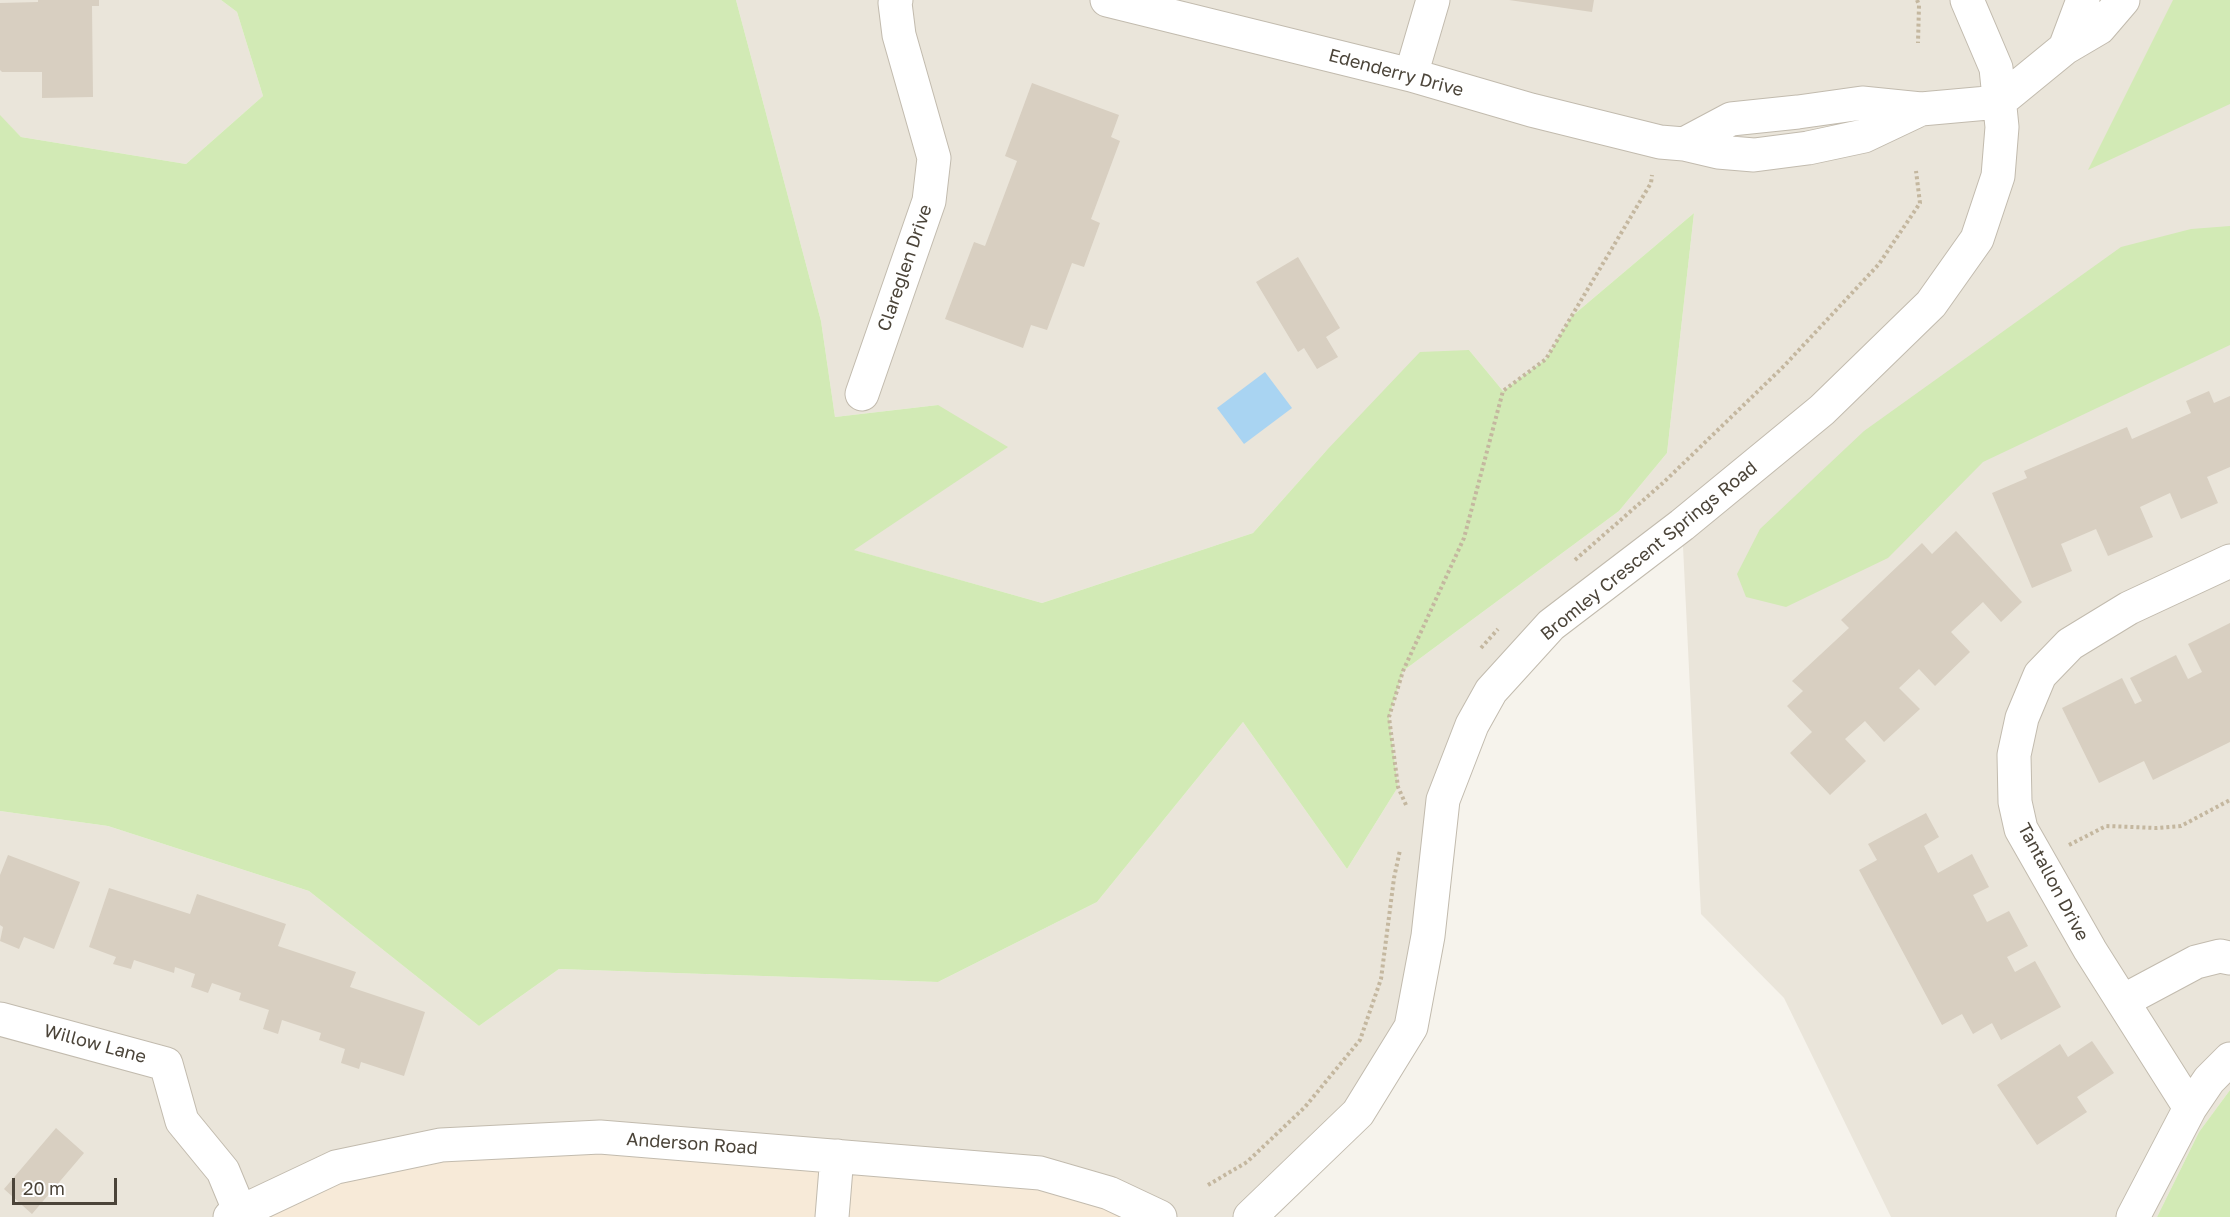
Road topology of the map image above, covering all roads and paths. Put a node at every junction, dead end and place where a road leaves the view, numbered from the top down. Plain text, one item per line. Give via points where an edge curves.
1 (896, 0) edge
2 (1107, 0) edge
3 (1433, 0) edge
4 (1917, 0) edge
5 (1967, 0) edge
6 (2083, 0) edge
7 (2123, 0) edge
8 (1918, 43) dead end
9 (2065, 48) junction
10 (1411, 75) junction
11 (1999, 102) junction
12 (1672, 143) junction
13 (862, 394) dead end
14 (2230, 561) edge
15 (2230, 800) edge
16 (1409, 811) dead end
17 (2039, 861) junction
18 (2230, 958) edge
19 (2123, 1001) junction
20 (0, 1018) edge
21 (2230, 1059) edge
22 (2190, 1108) junction
23 (837, 1156) junction
24 (235, 1214) edge
25 (832, 1217) edge
26 (1160, 1217) edge
27 (1250, 1217) edge
28 (2133, 1217) edge

1 - 13 street, Clareglen Drive via 899,35 934,158 929,201
2 - 10 street, Edenderry Drive
3 - 10 street
4 - 8 path
5 - 11 street, Bromley Crescent Springs Road via 1996,68
6 - 9 street
7 - 9 street via 2099,28
9 - 11 street
10 - 12 street, Edenderry Drive via 1531,110
11 - 12 street, Edenderry Drive via 1922,109 1864,136 1754,155
11 - 27 street, Bromley Crescent Springs Road via 2002,127 1998,176 1977,239 1931,304 1822,410 1682,525 1551,625 1491,691 1472,725 1443,800 1428,936 1412,1028 1358,1113
12 - 16 path via 1546,359 1503,391 1464,538 1403,671 1389,717 1398,787
14 - 17 street, Tantallon Drive via 2128,608 2070,644 2040,675 2022,718 2014,756 2015,802 2021,829
15 - 17 path via 2181,826 2106,826
17 - 19 street, Tantallon Drive
18 - 19 street via 2220,956 2196,963
19 - 22 street, Tantallon Drive
20 - 24 street, Willow Lane via 166,1064 182,1121 223,1171
21 - 22 street
22 - 28 street
23 - 24 street, Anderson Road via 600,1137 441,1144 336,1167
23 - 25 street
23 - 26 street, Anderson Road via 1040,1173 1109,1193

